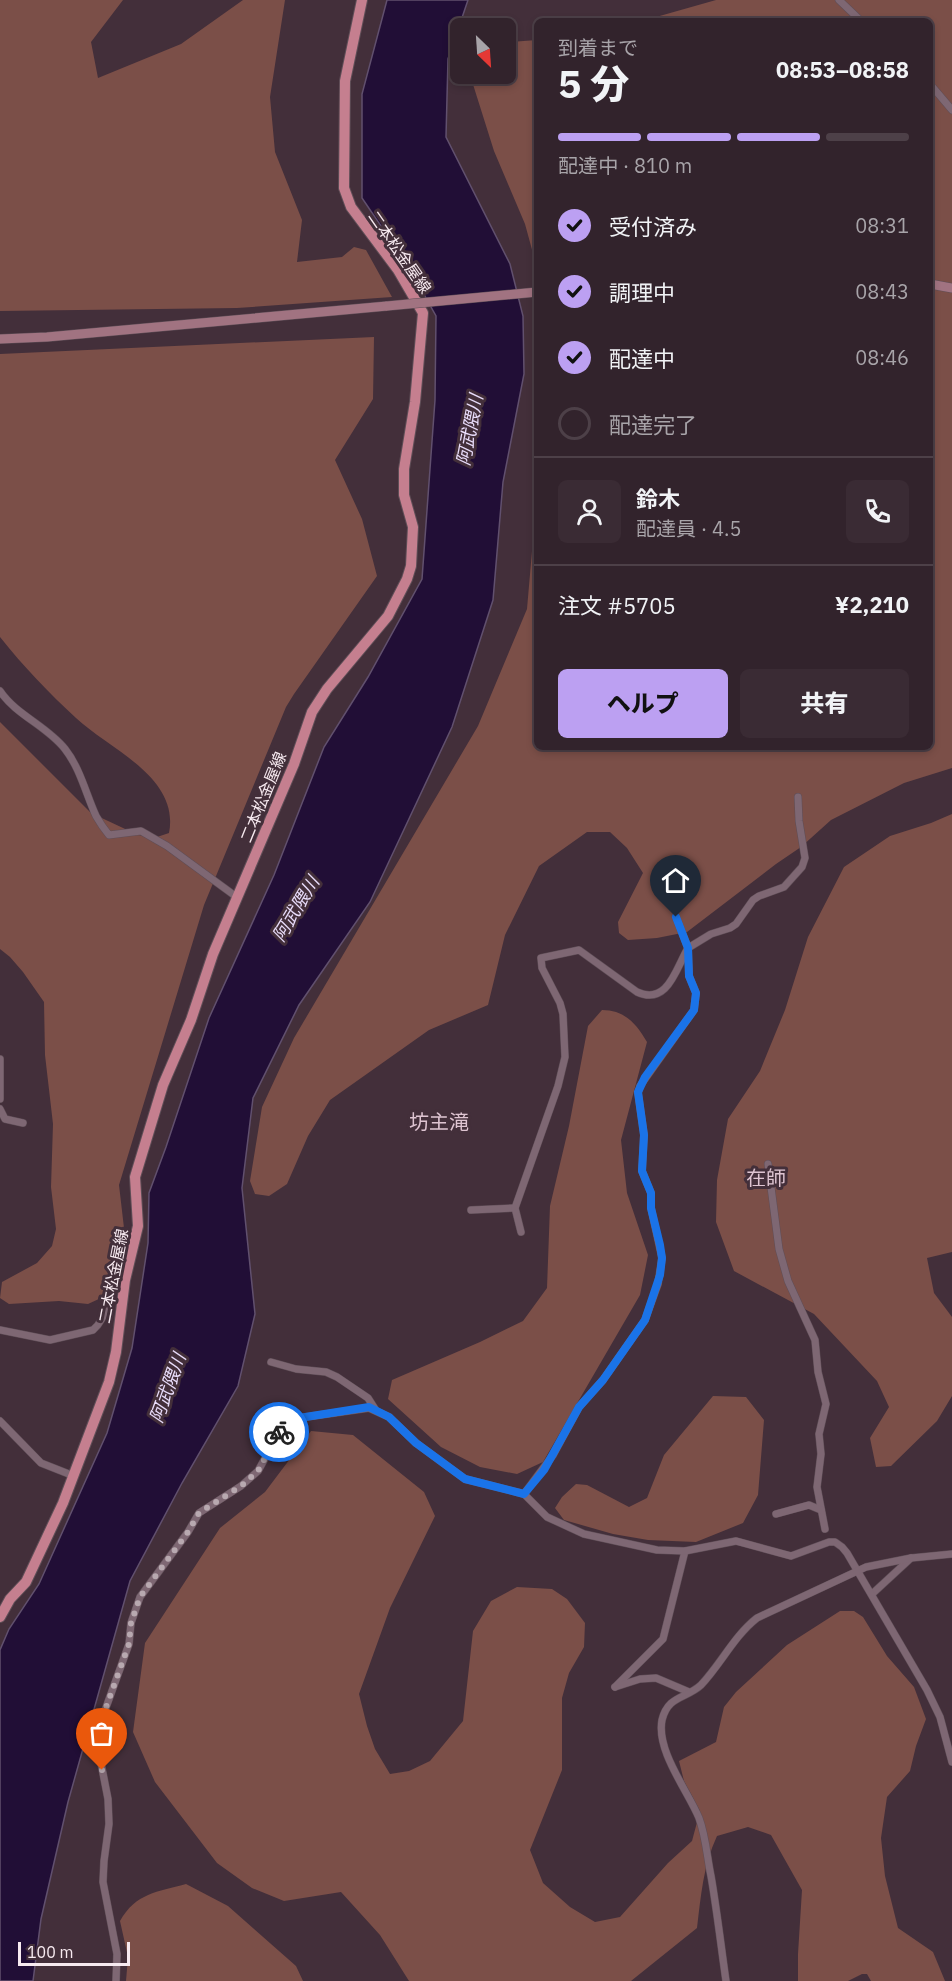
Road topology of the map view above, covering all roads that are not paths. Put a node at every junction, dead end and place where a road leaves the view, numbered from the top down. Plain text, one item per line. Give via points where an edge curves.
1 (362, 0) edge
2 (839, 0) edge
3 (858, 18) edge
4 (933, 88) edge
5 (952, 110) edge
6 (933, 285) edge
7 (952, 288) edge
8 (534, 292) edge
9 (0, 339) edge
10 (0, 691) edge
11 (798, 797) dead end
12 (238, 898) junction
13 (676, 917) dead end
14 (688, 948) junction
15 (0, 1059) edge
16 (0, 1099) edge
17 (0, 1109) edge
18 (23, 1123) dead end
19 (768, 1164) dead end
20 (515, 1208) junction
21 (471, 1210) dead end
22 (521, 1233) dead end
23 (125, 1280) junction
24 (0, 1330) edge
25 (271, 1362) dead end
26 (375, 1409) junction
27 (0, 1421) edge
28 (74, 1476) junction
29 (524, 1494) junction
30 (821, 1510) junction
31 (776, 1514) dead end
32 (825, 1529) dead end
33 (685, 1551) junction
34 (952, 1554) edge
35 (911, 1558) junction
36 (857, 1570) junction
37 (872, 1594) junction
38 (0, 1617) edge
39 (689, 1692) junction
40 (952, 1762) edge
41 (116, 1981) edge
42 (726, 1981) edge

1 - 12 main road, 二本松金屋線 via 345,81 344,188 351,207 423,313 404,469 404,495 413,527 411,566 388,616 312,712
2 - 3 street
4 - 5 street
6 - 7 street
8 - 9 street, bridge
10 - 12 street via 65,748 108,835 141,831
11 - 14 street via 805,858 802,867 784,887 753,900 736,924
12 - 23 main road, 二本松金屋線 via 163,1085 135,1177 138,1226
13 - 14 street
14 - 20 street via 666,988 645,995 579,950 541,958 563,1014 565,1057
14 - 29 street via 689,976 696,993 694,1010 638,1092 644,1135 642,1171 651,1193 662,1258 658,1284 645,1320 579,1407 548,1462
15 - 16 street
17 - 18 street via 5,1119
19 - 30 street via 779,1249 788,1281 815,1340 826,1404 819,1434 817,1487
20 - 21 street
20 - 22 street
23 - 24 street via 111,1293 93,1330 50,1340
23 - 28 main road, 二本松金屋線 via 109,1382
25 - 26 street via 326,1372 368,1398
26 - 29 street via 465,1479
26 - 41 street via 299,1418 284,1424 258,1471 199,1513 140,1597 129,1644 104,1713 100,1758 109,1824 103,1882 117,1954
27 - 28 street via 41,1463
28 - 38 main road, 二本松金屋線 via 26,1582
29 - 33 street via 547,1517 584,1533 657,1550
30 - 31 street via 809,1505
30 - 32 street
33 - 36 street via 736,1541 791,1556 835,1542
33 - 39 street via 663,1639 615,1687 656,1678
34 - 35 street
35 - 36 street
35 - 37 street
36 - 37 street
36 - 39 street via 757,1618 699,1686
37 - 40 street via 934,1703
39 - 42 street via 668,1706 662,1734 704,1838

